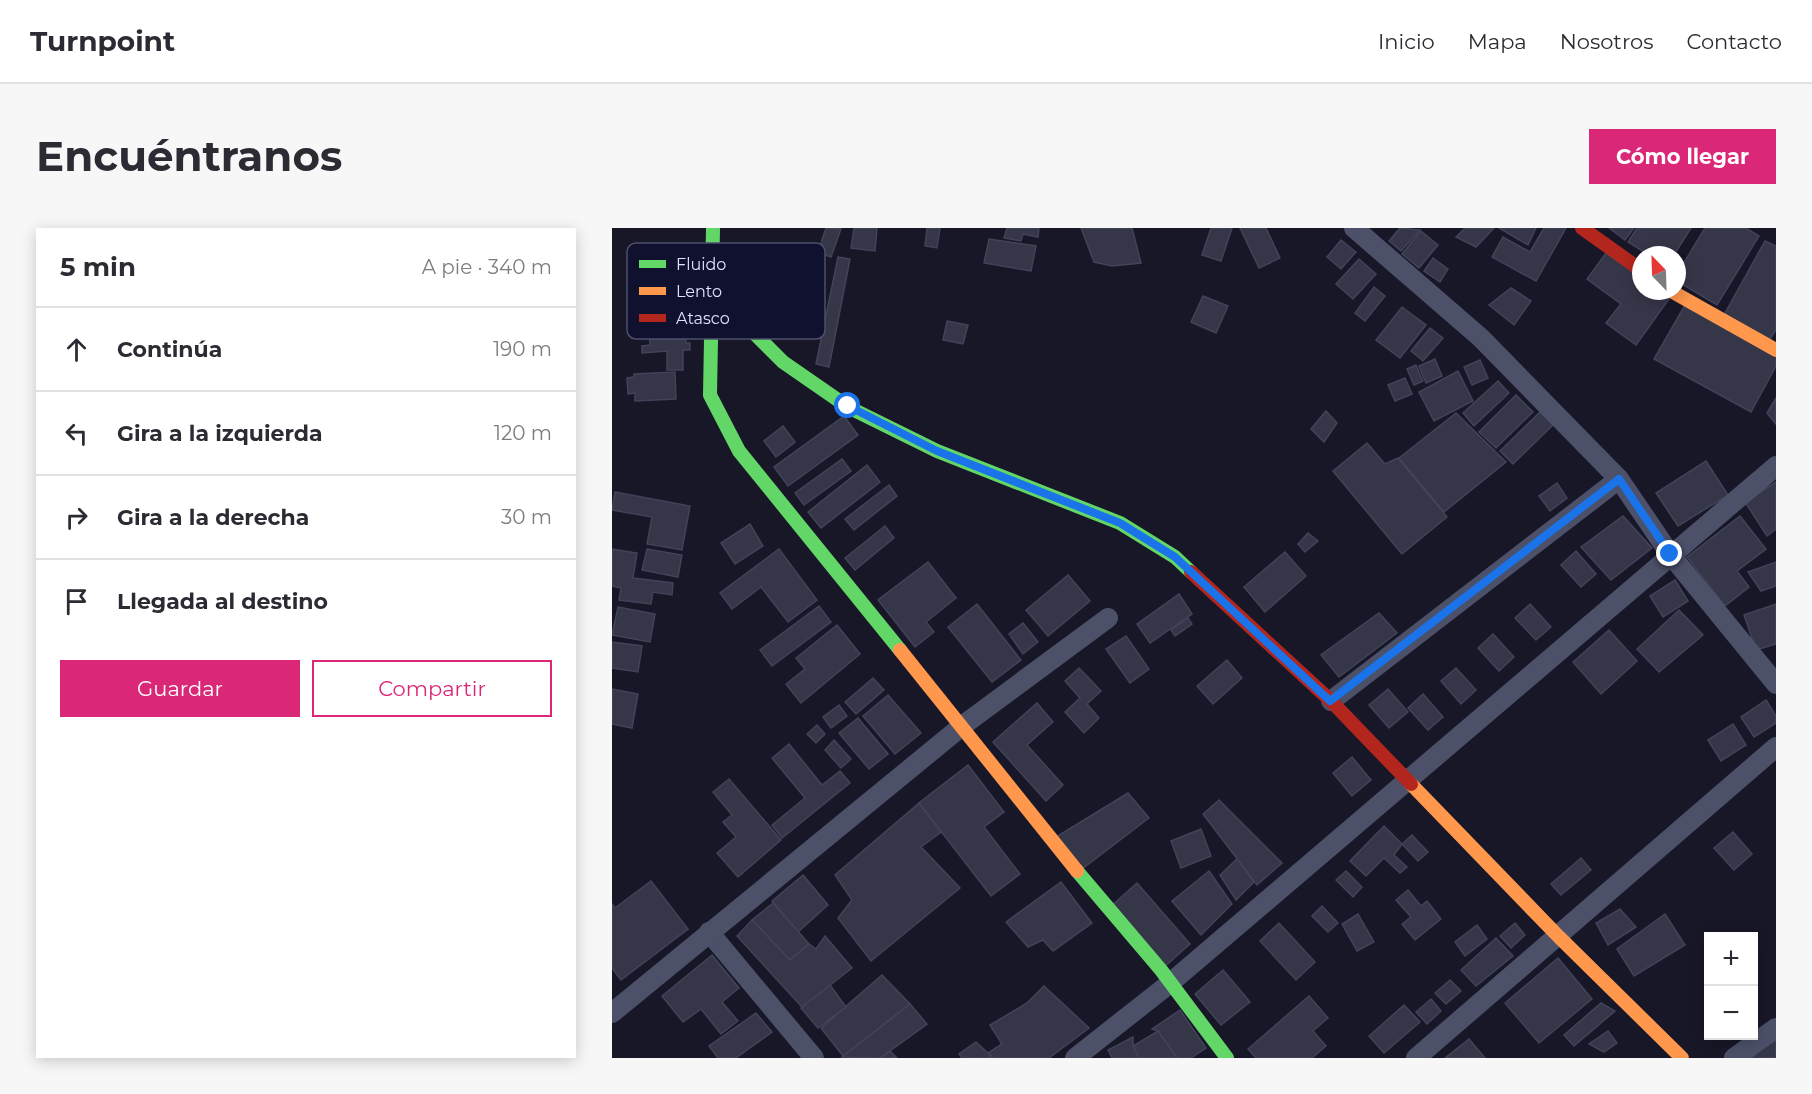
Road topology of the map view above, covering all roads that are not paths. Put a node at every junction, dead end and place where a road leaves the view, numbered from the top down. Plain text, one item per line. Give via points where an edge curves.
1 (713, 228) edge
2 (1354, 228) edge
3 (1582, 228) edge
4 (713, 243) edge
5 (1632, 264) edge
6 (1686, 299) edge
7 (711, 339) edge
8 (760, 339) edge
9 (1776, 350) edge
10 (1776, 466) edge
11 (1619, 479) junction
12 (1670, 554) junction
13 (1108, 618) dead end
14 (1776, 684) edge
15 (1330, 701) junction
16 (962, 726) junction
17 (1776, 747) edge
18 (1409, 779) junction
19 (709, 932) junction
20 (1559, 937) junction
21 (1169, 984) junction
22 (612, 1013) edge
23 (1776, 1028) edge
24 (814, 1058) edge
25 (1075, 1058) edge
26 (1227, 1058) edge
27 (1416, 1058) edge
28 (1682, 1058) edge
29 (1734, 1058) edge

1 - 4 street
2 - 11 street via 1481,338
3 - 5 street
6 - 9 street
7 - 16 street via 710,396 739,451
8 - 15 street via 783,363 848,406 937,451 1120,523 1166,551
10 - 12 street
11 - 12 street
11 - 15 street
12 - 14 street
12 - 18 street
13 - 16 street
15 - 18 street
16 - 19 street
16 - 21 street
17 - 20 street
18 - 20 street
18 - 21 street
19 - 22 street
19 - 24 street
20 - 27 street
20 - 28 street
21 - 25 street
21 - 26 street
23 - 29 street

